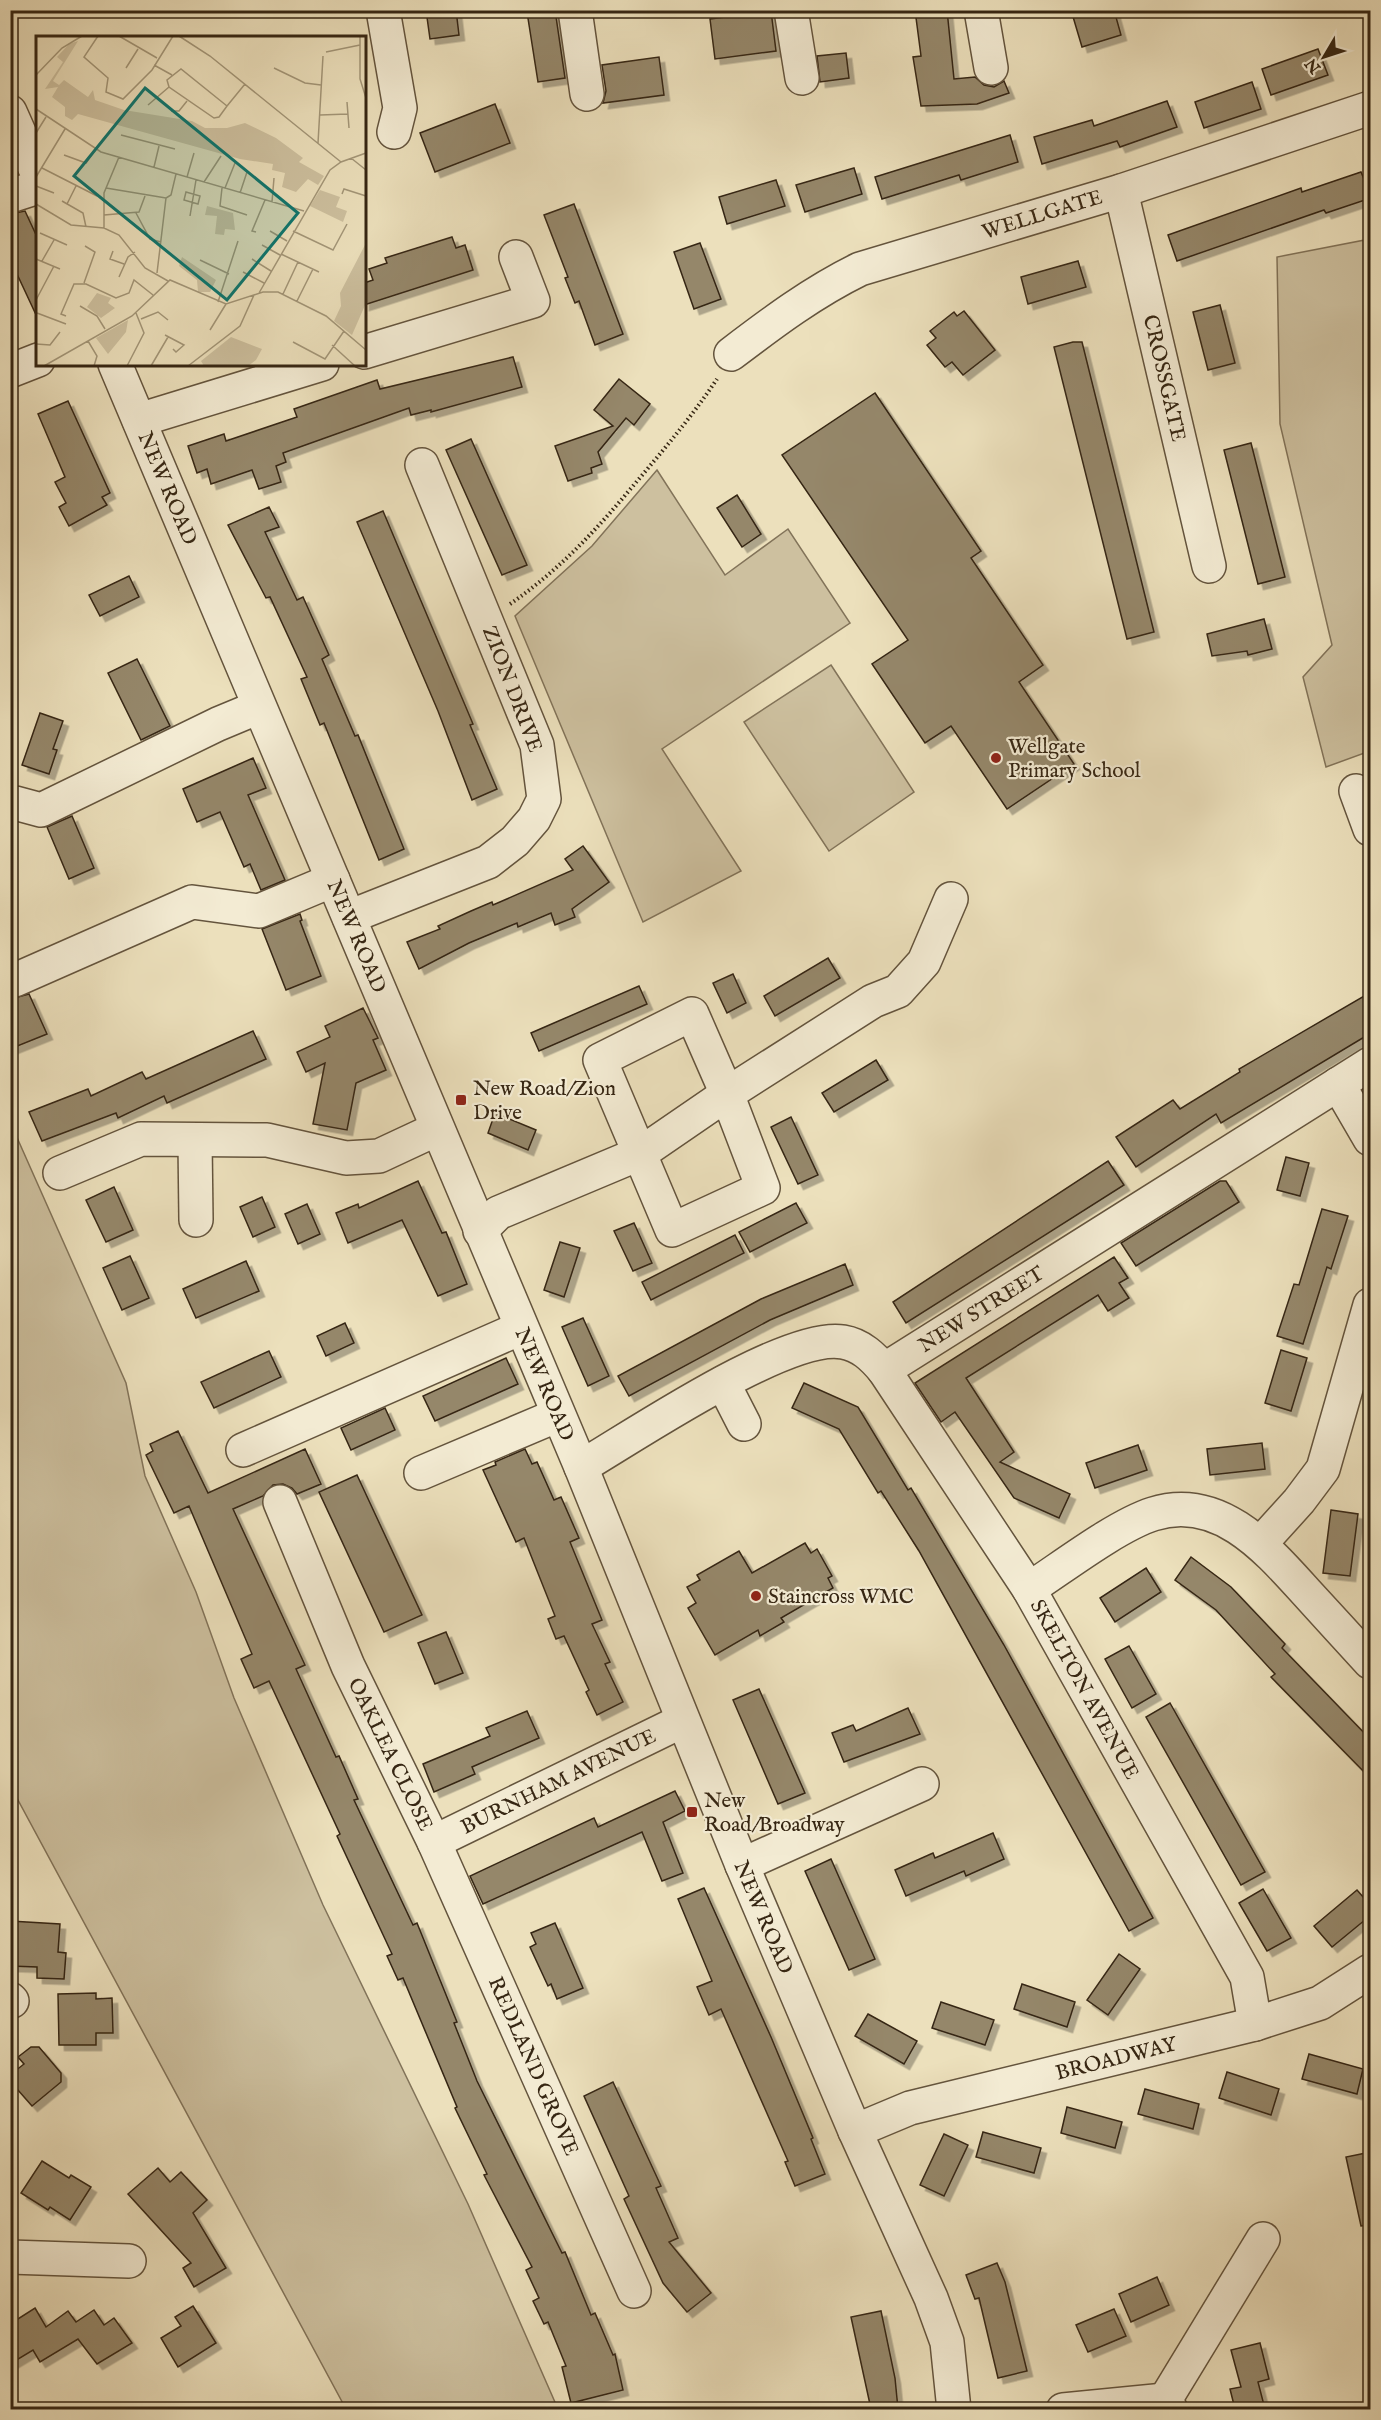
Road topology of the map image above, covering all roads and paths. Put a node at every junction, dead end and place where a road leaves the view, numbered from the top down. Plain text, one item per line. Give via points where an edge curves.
1 (383, 10) edge
2 (574, 10) edge
3 (791, 10) edge
4 (981, 10) edge
5 (991, 68) dead end
6 (802, 78) dead end
7 (587, 94) dead end
8 (1371, 108) edge
9 (23, 127) edge
10 (394, 132) dead end
11 (36, 169) edge
12 (36, 188) edge
13 (1120, 191) junction
14 (10, 196) edge
15 (516, 257) dead end
16 (366, 351) edge
17 (731, 354) joint
18 (36, 361) edge
19 (116, 366) edge
20 (315, 366) edge
21 (10, 371) edge
22 (139, 420) junction
23 (422, 465) dead end
24 (1209, 566) dead end
25 (488, 620) junction
26 (259, 707) junction
27 (1356, 791) dead end
28 (15, 803) dead end
29 (1371, 829) edge
30 (333, 880) junction
31 (951, 899) dead end
32 (349, 916) junction
33 (15, 980) dead end
34 (1371, 1064) edge
35 (1338, 1084) junction
36 (727, 1094) junction
37 (437, 1133) junction
38 (1371, 1139) edge
39 (195, 1141) junction
40 (641, 1153) junction
41 (60, 1173) dead end
42 (196, 1220) dead end
43 (480, 1231) junction
44 (1371, 1305) edge
45 (521, 1328) junction
46 (884, 1370) junction
47 (723, 1383) junction
48 (558, 1415) junction
49 (744, 1424) dead end
50 (243, 1450) dead end
51 (580, 1467) junction
52 (421, 1473) dead end
53 (280, 1502) dead end
54 (1261, 1543) junction
55 (1029, 1589) junction
56 (1371, 1662) edge
57 (682, 1720) junction
58 (922, 1784) dead end
59 (434, 1842) junction
60 (742, 1865) junction
61 (1371, 1971) edge
62 (1255, 2024) junction
63 (855, 2131) junction
64 (1263, 2239) dead end
65 (10, 2257) edge
66 (129, 2261) dead end
67 (634, 2290) dead end
68 (1168, 2405) edge
69 (954, 2409) edge
70 (1063, 2409) edge

1 - 10 street via 400,108
2 - 7 street
3 - 6 street
4 - 5 street
8 - 13 street, WELLGATE
9 - 11 street
12 - 14 street
13 - 17 street, WELLGATE via 860,269 797,304
13 - 24 street, CROSSGATE
15 - 16 street via 533,300
17 - 25 path via 696,412 587,540 541,583
18 - 21 street
19 - 22 street, NEW ROAD
20 - 22 street
22 - 26 street, NEW ROAD
23 - 25 street, ZION DRIVE
25 - 32 street, ZION DRIVE via 537,745 544,799 534,819 515,841 488,862
26 - 28 street via 41,810
26 - 30 street, NEW ROAD
27 - 29 street
30 - 32 street, NEW ROAD
30 - 33 street via 259,911 192,902
31 - 36 street via 924,962 898,991 873,1001
32 - 37 street, NEW ROAD
34 - 35 street, NEW STREET
35 - 38 street
35 - 46 street, NEW STREET
36 - 40 street
36 - 40 street via 763,1188 672,1230
36 - 40 street via 692,1014 600,1060
37 - 39 street via 379,1156 346,1158 267,1140
37 - 43 street, NEW ROAD
39 - 41 street via 141,1139
39 - 42 street
40 - 43 street via 498,1213
43 - 45 street, NEW ROAD
44 - 54 street via 1323,1469
45 - 48 street, NEW ROAD
45 - 50 street
46 - 47 street via 869,1353 844,1342 813,1343 786,1351
46 - 55 street, SKELTON AVENUE
47 - 49 street
47 - 51 street
48 - 51 street, NEW ROAD
48 - 52 street
51 - 57 street, NEW ROAD
53 - 59 street, OAKLEA CLOSE via 348,1666
54 - 55 street via 1227,1520 1190,1510 1155,1514 1132,1523
54 - 56 street
55 - 62 street, SKELTON AVENUE via 1247,1977
57 - 59 street, BURNHAM AVENUE
57 - 60 street, NEW ROAD
58 - 60 street
59 - 67 street, REDLAND GROVE
60 - 63 street, NEW ROAD
61 - 62 street, BROADWAY via 1320,2003
62 - 63 street, BROADWAY via 910,2108
63 - 69 street, NEW ROAD via 947,2342
64 - 68 street
65 - 66 street
68 - 70 street

